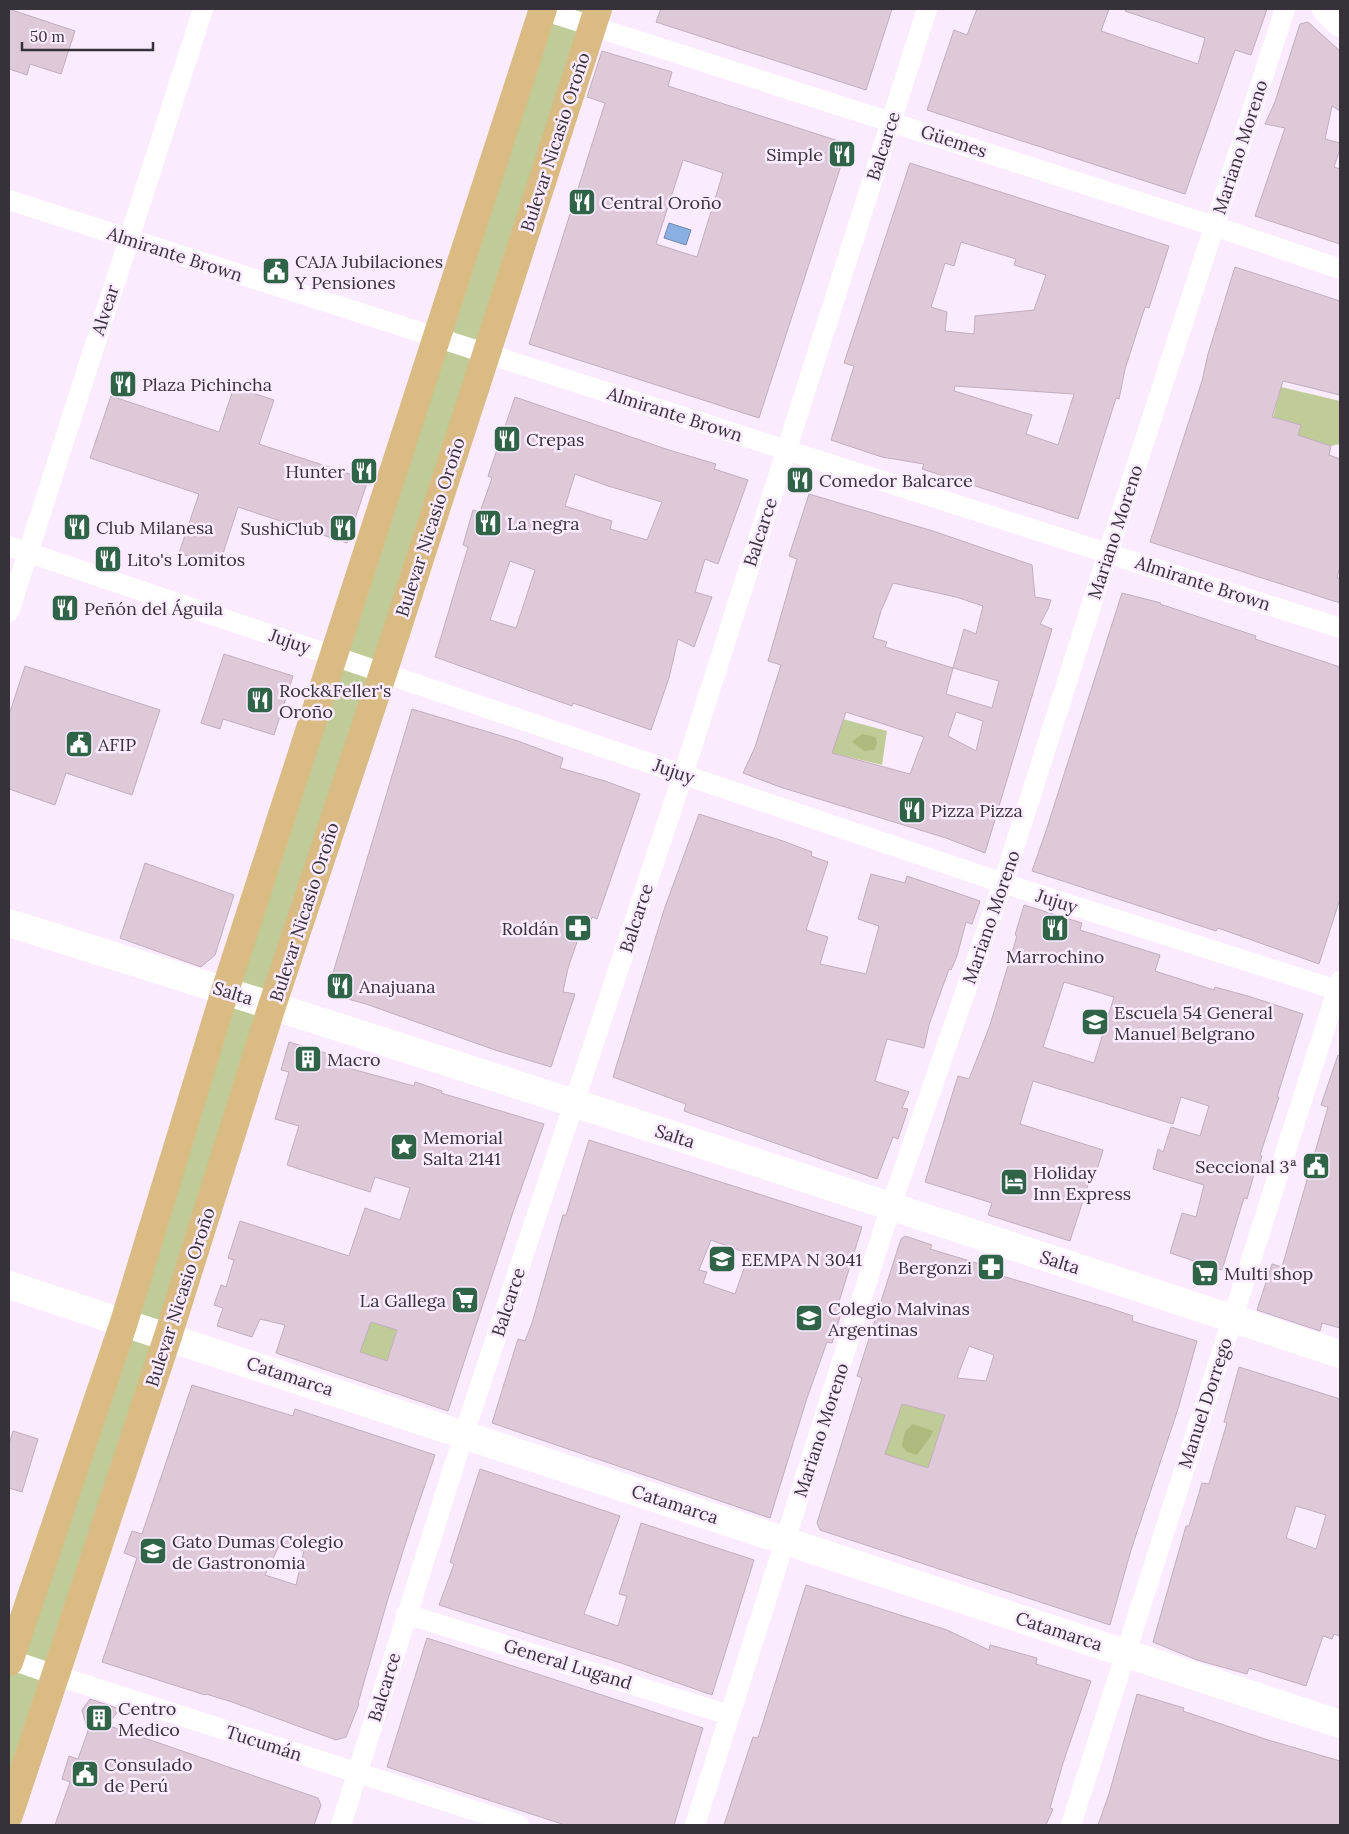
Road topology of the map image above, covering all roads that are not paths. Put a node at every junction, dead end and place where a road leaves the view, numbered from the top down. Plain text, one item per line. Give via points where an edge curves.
1 (202, 9) edge
2 (541, 9) edge
3 (927, 9) edge
4 (1285, 9) edge
5 (1326, 9) edge
6 (595, 17) edge
7 (1340, 22) edge
8 (891, 121) junction
9 (9, 200) edge
10 (1214, 226) junction
11 (127, 239) junction
12 (1340, 269) edge
13 (437, 337) junction
14 (486, 353) junction
15 (786, 450) junction
16 (9, 546) edge
17 (28, 552) junction
18 (1108, 553) junction
19 (9, 612) edge
20 (1340, 628) edge
21 (334, 656) junction
22 (384, 673) junction
23 (683, 774) junction
24 (1003, 883) junction
25 (9, 923) edge
26 (1339, 988) edge
27 (225, 991) junction
28 (272, 1006) junction
29 (574, 1103) junction
30 (892, 1206) junction
31 (9, 1285) edge
32 (1232, 1318) junction
33 (124, 1322) junction
34 (168, 1336) junction
35 (1340, 1354) edge
36 (464, 1434) junction
37 (786, 1540) junction
38 (406, 1614) junction
39 (1126, 1653) junction
40 (9, 1660) edge
41 (55, 1675) junction
42 (729, 1715) junction
43 (1340, 1724) edge
44 (358, 1773) junction
45 (9, 1815) edge
46 (341, 1825) edge
47 (519, 1825) edge
48 (695, 1825) edge
49 (1071, 1825) edge

1 - 11 street, Alvear
2 - 6 street, Güemes
2 - 13 main road
3 - 8 street, Balcarce
4 - 10 street, Mariano Moreno
5 - 7 main road
6 - 8 street, Güemes
6 - 14 main road, Bulevar Nicasio Oroño
8 - 10 street, Güemes
8 - 15 street, Balcarce
9 - 11 street, Almirante Brown
10 - 12 street, Güemes
10 - 18 street, Mariano Moreno
11 - 13 street, Almirante Brown
11 - 17 street, Alvear
13 - 14 street, Almirante Brown
13 - 21 main road
14 - 15 street, Almirante Brown
14 - 22 main road, Bulevar Nicasio Oroño
15 - 18 street, Almirante Brown
15 - 23 street, Balcarce
16 - 17 street, Jujuy
17 - 19 street, Alvear
17 - 21 street, Jujuy
18 - 20 street, Almirante Brown
18 - 24 street, Mariano Moreno
21 - 22 street, Jujuy
21 - 27 main road
22 - 23 street, Jujuy
22 - 28 main road, Bulevar Nicasio Oroño
23 - 24 street, Jujuy
23 - 29 street, Balcarce
24 - 26 street, Jujuy
24 - 30 street, Mariano Moreno
25 - 27 main road, Salta
26 - 32 street, Manuel Dorrego
27 - 28 main road, Salta
27 - 33 main road
28 - 29 main road, Salta
28 - 34 main road, Bulevar Nicasio Oroño
29 - 30 main road, Salta
29 - 36 street, Balcarce
30 - 32 main road, Salta
30 - 37 street, Mariano Moreno
31 - 33 main road, Catamarca
32 - 35 main road, Salta
32 - 39 street, Manuel Dorrego
33 - 34 main road, Catamarca
33 - 40 main road
34 - 36 main road, Catamarca
34 - 41 main road, Bulevar Nicasio Oroño
36 - 37 main road, Catamarca
36 - 38 street, Balcarce
37 - 39 main road, Catamarca
37 - 42 street, Mariano Moreno
38 - 42 street, General Lugand
38 - 44 street, Balcarce
39 - 43 main road, Catamarca
39 - 49 street, Manuel Dorrego
40 - 41 street, Tucumán
41 - 44 street, Tucumán
41 - 45 main road, Bulevar Nicasio Oroño
42 - 48 street, Mariano Moreno
44 - 46 street, Balcarce
44 - 47 street, Tucumán

